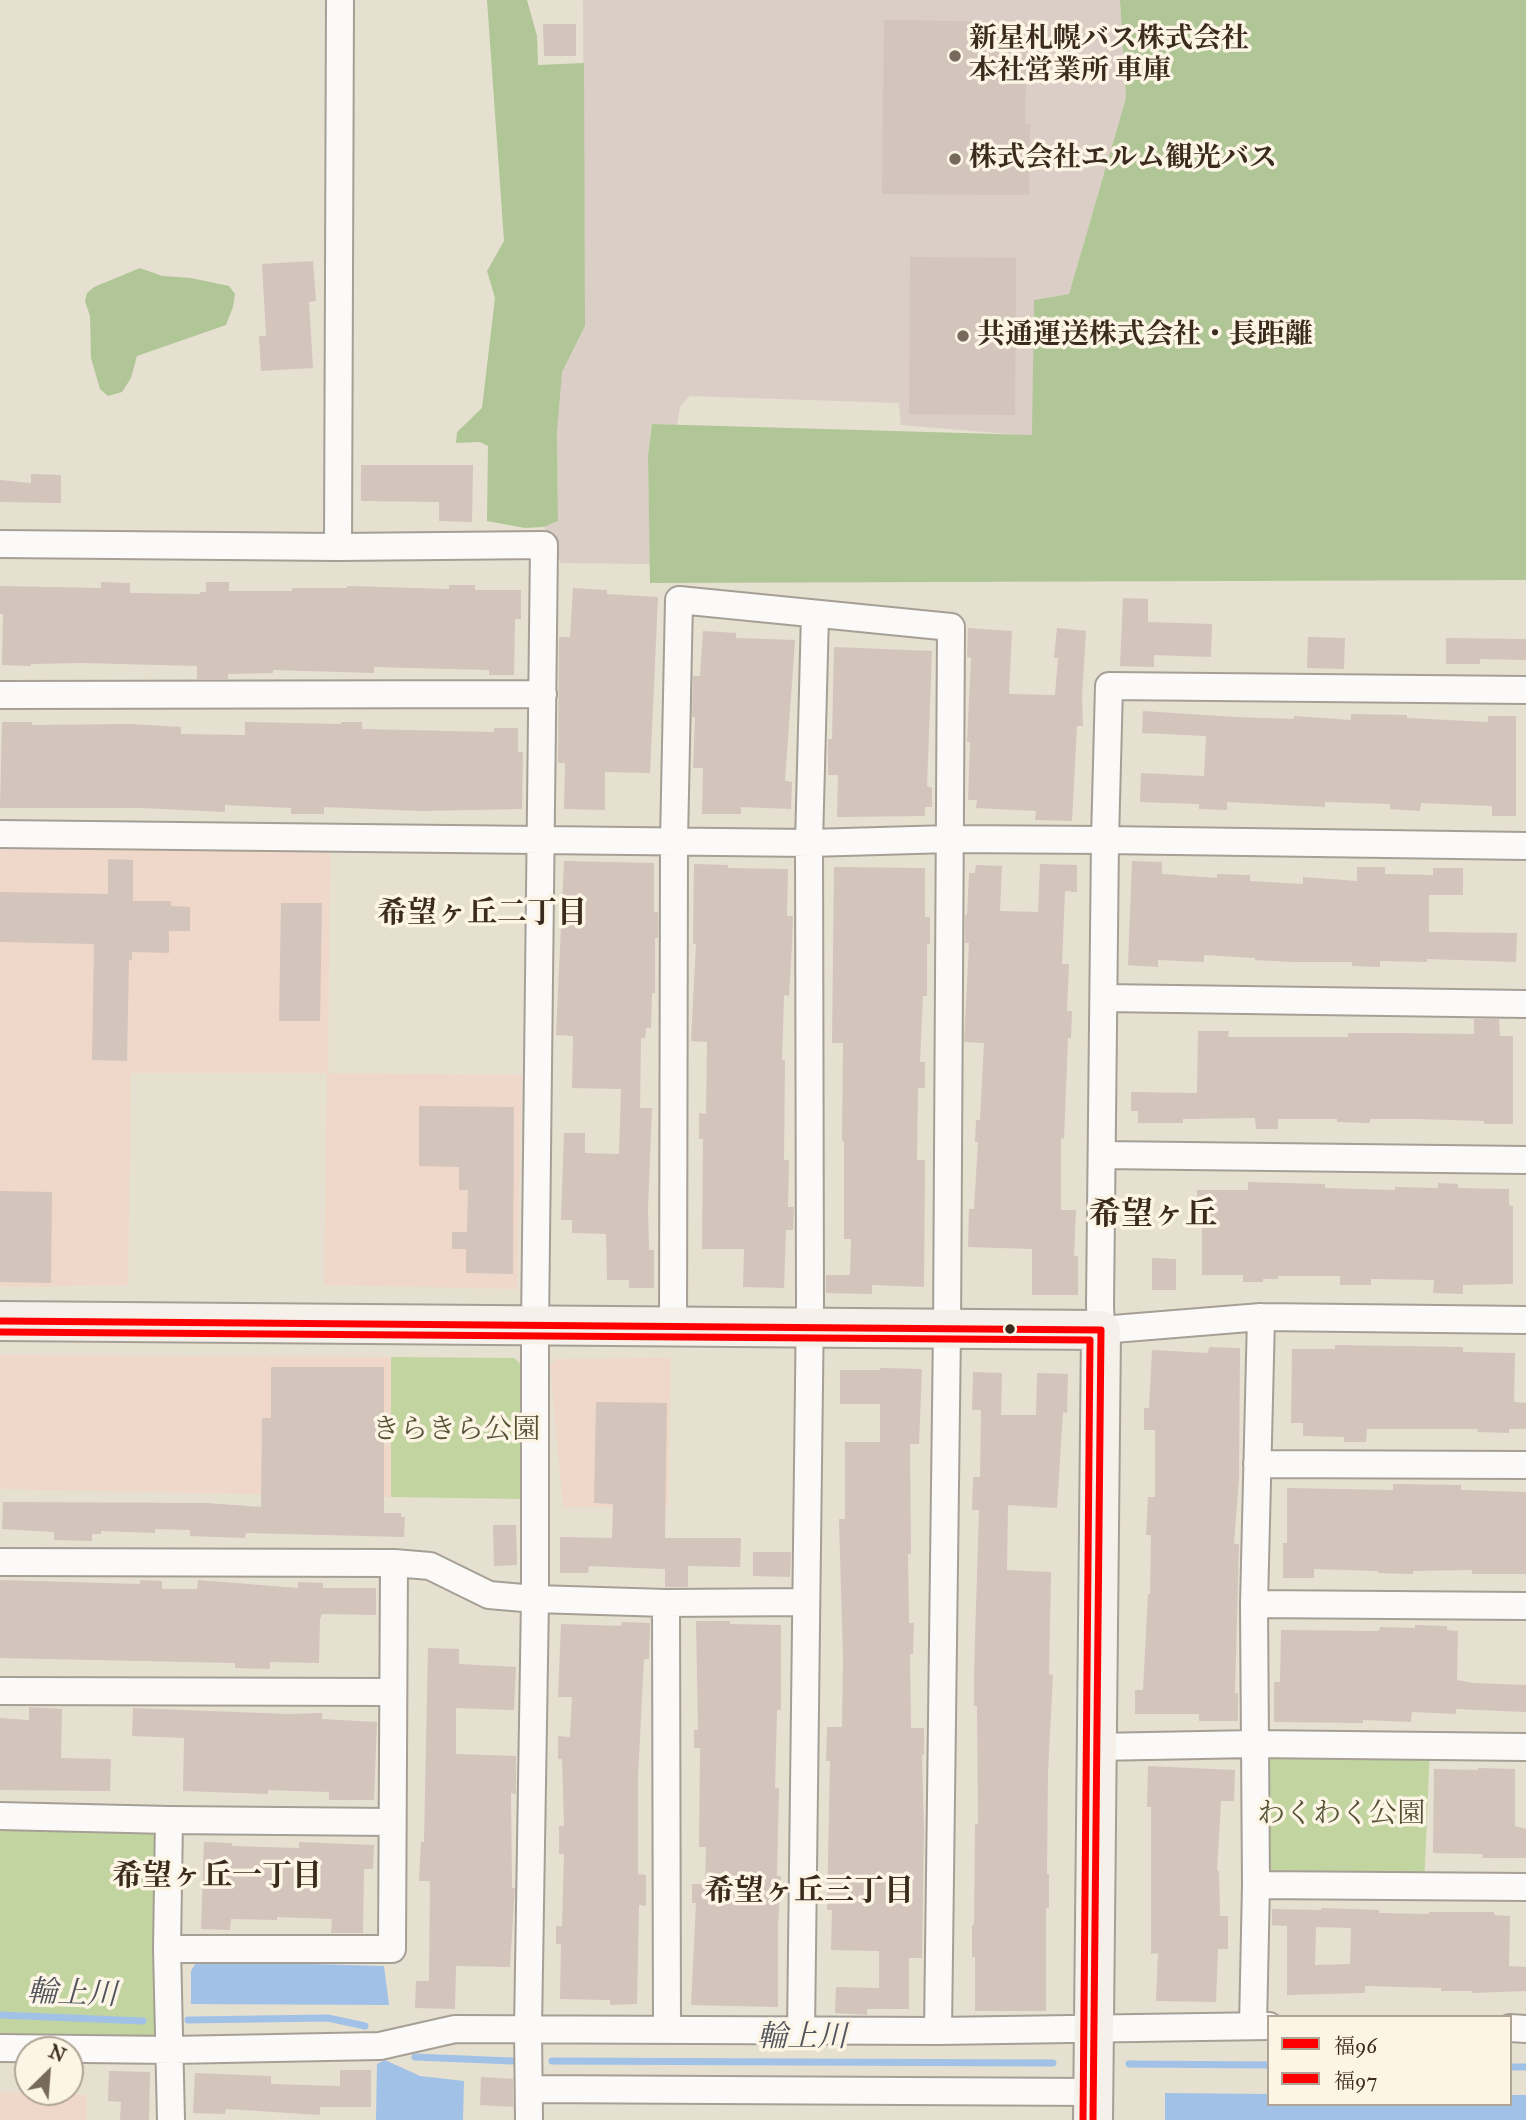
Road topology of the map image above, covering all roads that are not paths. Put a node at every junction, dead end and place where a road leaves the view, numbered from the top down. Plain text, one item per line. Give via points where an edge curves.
1 (341, 0) edge
2 (0, 544) edge
3 (338, 547) junction
4 (815, 614) junction
5 (1526, 690) edge
6 (543, 694) junction
7 (0, 695) edge
8 (0, 834) edge
9 (950, 839) junction
10 (541, 840) junction
11 (1105, 840) junction
12 (674, 841) junction
13 (808, 843) junction
14 (1526, 846) edge
15 (1104, 998) junction
16 (1526, 1004) edge
17 (1102, 1155) junction
18 (1526, 1160) edge
19 (1261, 1318) junction
20 (1526, 1320) edge
21 (0, 1321) edge
22 (535, 1327) junction
23 (673, 1328) junction
24 (808, 1329) junction
25 (947, 1329) junction
26 (1101, 1330) junction
27 (1257, 1464) junction
28 (1526, 1465) edge
29 (0, 1562) edge
30 (394, 1563) junction
31 (535, 1599) junction
32 (805, 1602) junction
33 (666, 1603) junction
34 (1254, 1604) junction
35 (1526, 1606) edge
36 (0, 1692) edge
37 (393, 1692) junction
38 (1254, 1744) junction
39 (1096, 1747) junction
40 (1526, 1747) edge
41 (0, 1816) edge
42 (169, 1820) junction
43 (392, 1822) junction
44 (1256, 1885) junction
45 (1526, 1887) edge
46 (167, 1949) junction
47 (1261, 2026) edge
48 (1095, 2028) junction
49 (527, 2029) junction
50 (667, 2030) junction
51 (801, 2031) junction
52 (938, 2031) junction
53 (0, 2048) edge
54 (171, 2050) junction
55 (529, 2089) junction
56 (1093, 2106) edge
57 (171, 2120) edge
58 (528, 2120) edge

1 - 3 street
2 - 3 street
3 - 6 street via 544,545
4 - 9 street via 951,627
4 - 12 street via 679,600
4 - 13 street
5 - 11 street via 1109,685
6 - 7 street
6 - 10 street
8 - 10 street
9 - 11 street
9 - 13 street
9 - 25 street
10 - 12 street
10 - 22 street
11 - 14 street
11 - 15 street
12 - 13 street
12 - 23 street
13 - 24 street
15 - 16 street
15 - 17 street
17 - 18 street
17 - 26 street
19 - 20 street
19 - 26 street
19 - 27 street
21 - 22 street
22 - 23 street
22 - 31 street
23 - 24 street
24 - 25 street
24 - 32 street
25 - 26 street
25 - 52 street
26 - 39 street
27 - 28 street
27 - 34 street
29 - 30 street
30 - 31 street via 430,1566 489,1595
30 - 37 street
31 - 33 street
31 - 49 street
32 - 33 street
32 - 51 street
33 - 50 street
34 - 35 street
34 - 38 street
36 - 37 street
37 - 43 street
38 - 39 street
38 - 40 street
38 - 44 street
39 - 48 street
41 - 42 street
42 - 43 street
42 - 46 street
43 - 46 street via 391,1949
44 - 45 street
44 - 47 street
46 - 54 street
47 - 48 street
48 - 52 street
48 - 56 street
49 - 50 street
49 - 54 street via 455,2029 380,2046
49 - 55 street
50 - 51 street
51 - 52 street
53 - 54 street
54 - 57 street
55 - 56 street
55 - 58 street

